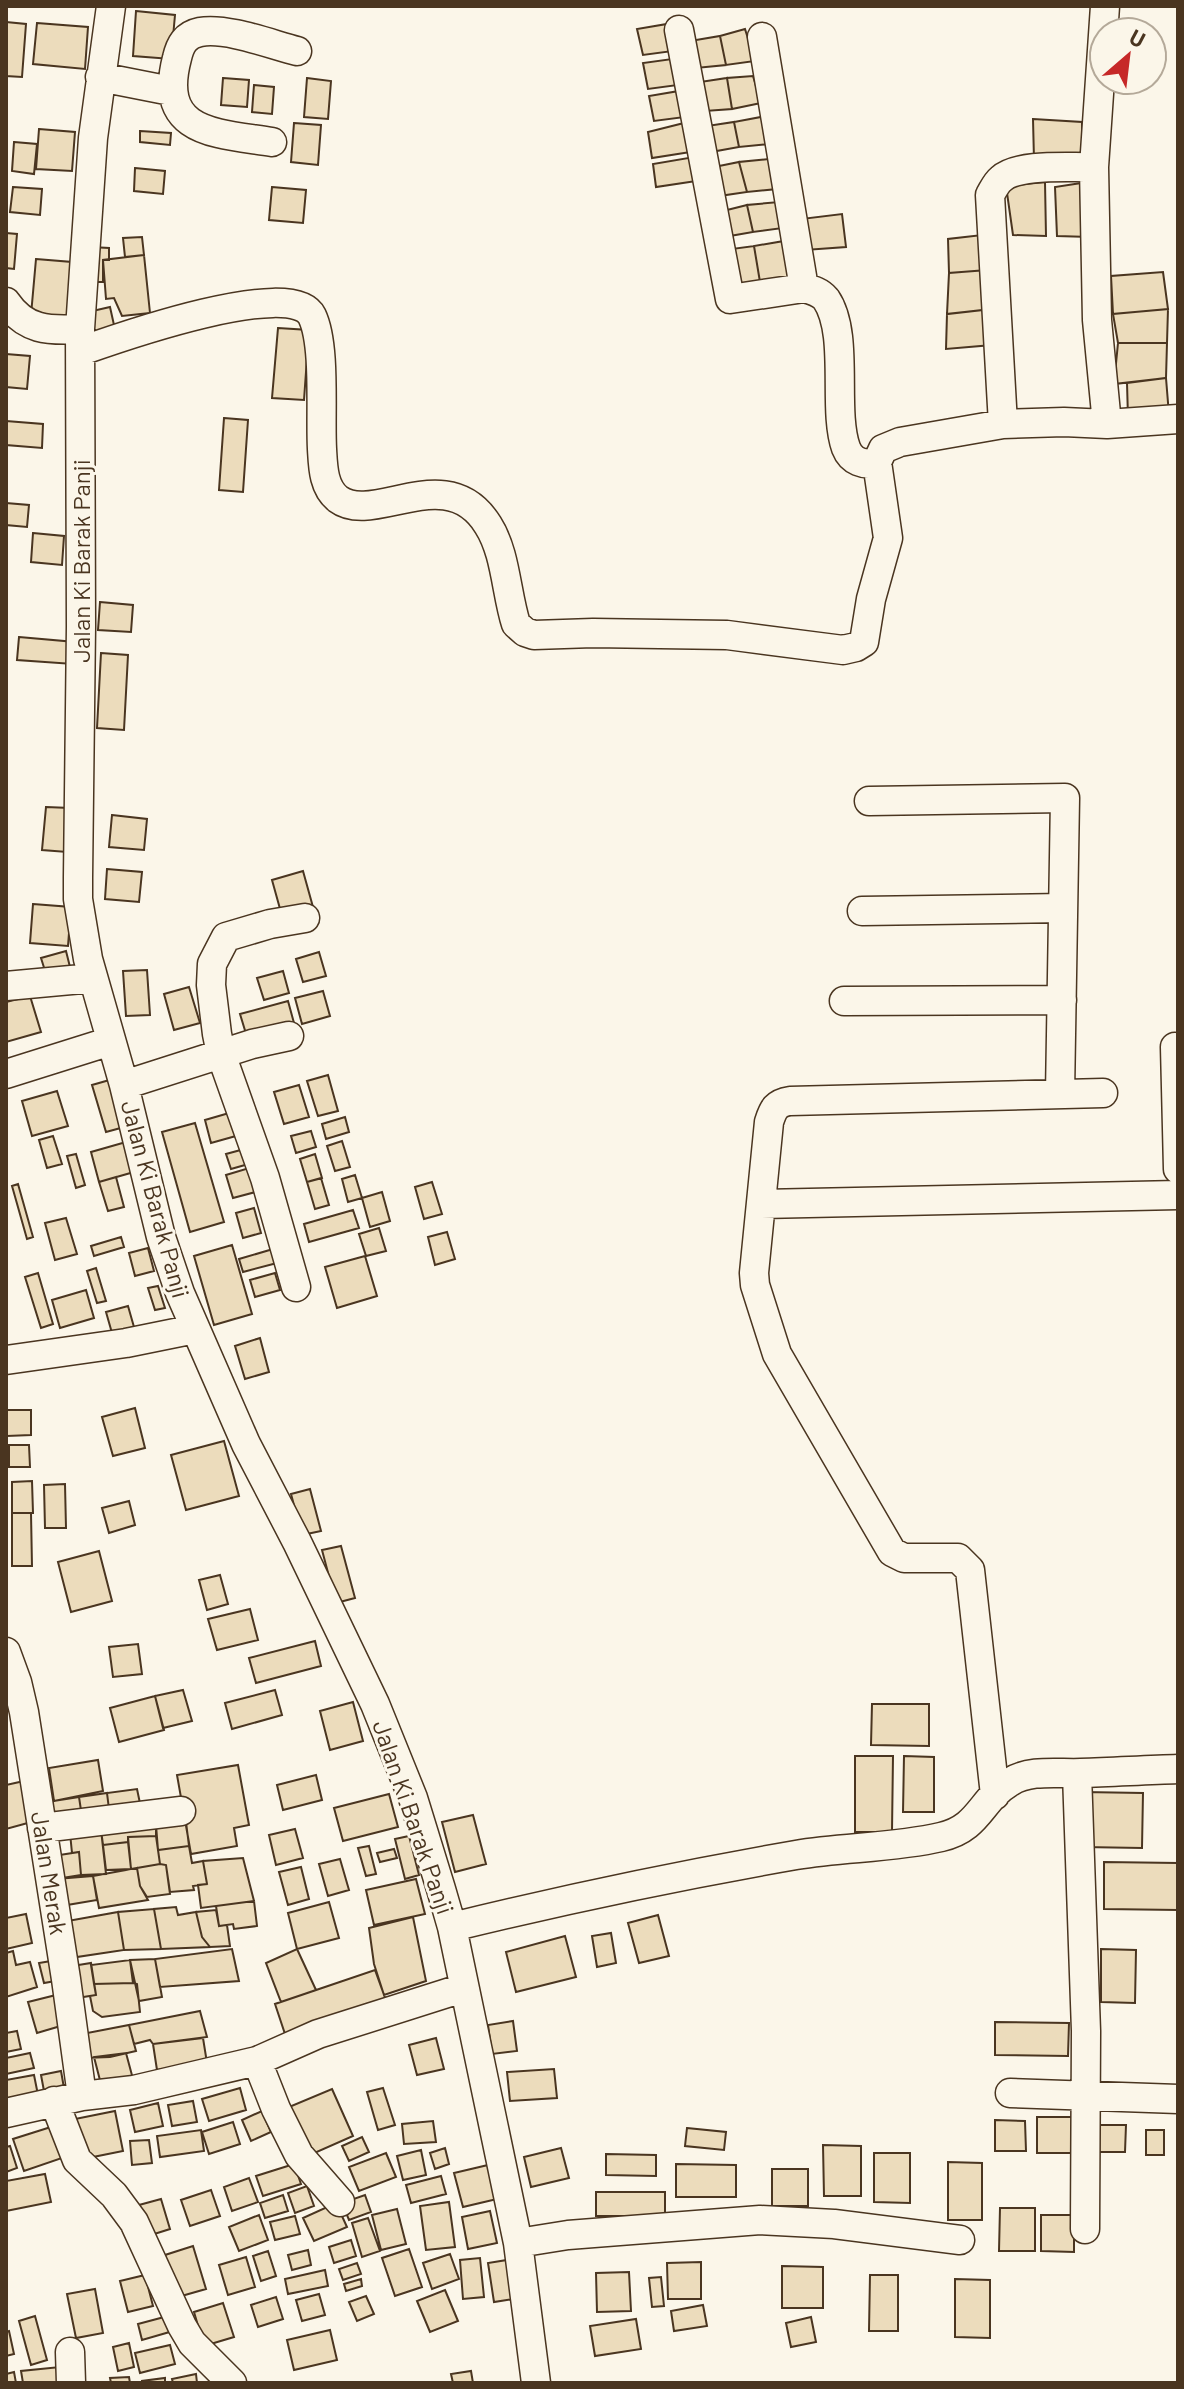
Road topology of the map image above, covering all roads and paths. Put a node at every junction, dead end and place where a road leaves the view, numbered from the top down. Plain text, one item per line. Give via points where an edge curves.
1 (111, 6) edge
2 (1105, 6) edge
3 (679, 30) dead end
4 (762, 37) dead end
5 (297, 51) dead end
6 (100, 77) junction
7 (171, 91) junction
8 (272, 142) dead end
9 (1094, 167) junction
10 (804, 288) junction
11 (6, 302) edge
12 (80, 340) junction
13 (1178, 419) edge
14 (1003, 424) junction
15 (1107, 424) junction
16 (877, 462) junction
17 (869, 801) dead end
18 (1063, 908) junction
19 (862, 911) dead end
20 (305, 918) dead end
21 (93, 978) junction
22 (6, 986) edge
23 (1062, 1000) junction
24 (844, 1001) dead end
25 (289, 1036) dead end
26 (111, 1041) junction
27 (1175, 1047) dead end
28 (221, 1054) junction
29 (6, 1074) edge
30 (124, 1085) junction
31 (1103, 1093) dead end
32 (1060, 1094) junction
33 (1178, 1169) edge
34 (1178, 1195) edge
35 (761, 1204) junction
36 (296, 1287) dead end
37 (195, 1329) junction
38 (6, 1360) edge
39 (6, 1652) edge
40 (1178, 1769) edge
41 (1077, 1774) junction
42 (995, 1795) junction
43 (181, 1811) dead end
44 (42, 1828) junction
45 (452, 1927) junction
46 (463, 1988) junction
47 (257, 2061) junction
48 (1010, 2093) dead end
49 (1086, 2098) junction
50 (68, 2099) junction
51 (1178, 2099) edge
52 (6, 2113) edge
53 (340, 2202) dead end
54 (1085, 2229) dead end
55 (960, 2240) dead end
56 (518, 2243) junction
57 (70, 2352) dead end
58 (71, 2383) edge
59 (232, 2383) edge
60 (536, 2383) edge

1 - 6 street, Jalan Ki Barak Panji
2 - 9 street
3 - 10 street via 730,299
4 - 10 street
5 - 7 street via 225,33 188,36 180,48
6 - 7 street
6 - 12 street, Jalan Ki Barak Panji
7 - 8 street via 186,120 219,133
9 - 14 street via 1013,172 990,195
9 - 15 street via 1097,320
10 - 16 street via 827,300 833,319 847,451 857,462
11 - 12 street via 14,314 38,329
12 - 16 street via 204,313 288,303 303,307 312,315 319,348 328,486 347,504 426,495 464,500 490,528 516,624 534,635 727,635 825,649 856,647 864,642 888,538
12 - 21 street, Jalan Ki Barak Panji via 78,888
13 - 15 street
14 - 15 street
14 - 16 street via 900,442 883,449
17 - 18 street via 1065,798
18 - 19 street
18 - 23 street
20 - 28 street via 226,937 218,949 211,985
21 - 22 street
21 - 26 street, Jalan Ki Barak Panji
23 - 24 street
23 - 32 street
25 - 28 street
26 - 29 street
26 - 30 street, Jalan Ki Barak Panji
27 - 33 street
28 - 30 street
28 - 36 street
30 - 37 street, Jalan Ki Barak Panji via 161,1237
31 - 32 street
32 - 35 street via 781,1102 769,1122
34 - 35 street
35 - 42 street via 755,1285 773,1345 885,1542 904,1558 958,1558 970,1570
37 - 38 street
37 - 45 street, Jalan Ki Barak Panji via 375,1704 413,1798
39 - 44 street, Jalan Merak via 24,1712
40 - 41 street
41 - 42 street via 1036,1774 1011,1781
41 - 49 street
42 - 45 street via 969,1826 945,1836 701,1872
43 - 44 street
44 - 50 street, Jalan Merak via 71,2006
45 - 46 street, Jalan Ki Barak Panji
46 - 47 street via 318,2034
46 - 56 street, Jalan Ki Barak Panji
47 - 50 street via 134,2090
47 - 53 street via 299,2155
48 - 49 street
49 - 51 street
49 - 54 street
50 - 52 street
50 - 59 street, Jalan Merak via 77,2160 134,2222 192,2343
55 - 56 street via 760,2220
56 - 60 street, Jalan Ki Barak Panji
57 - 58 street

